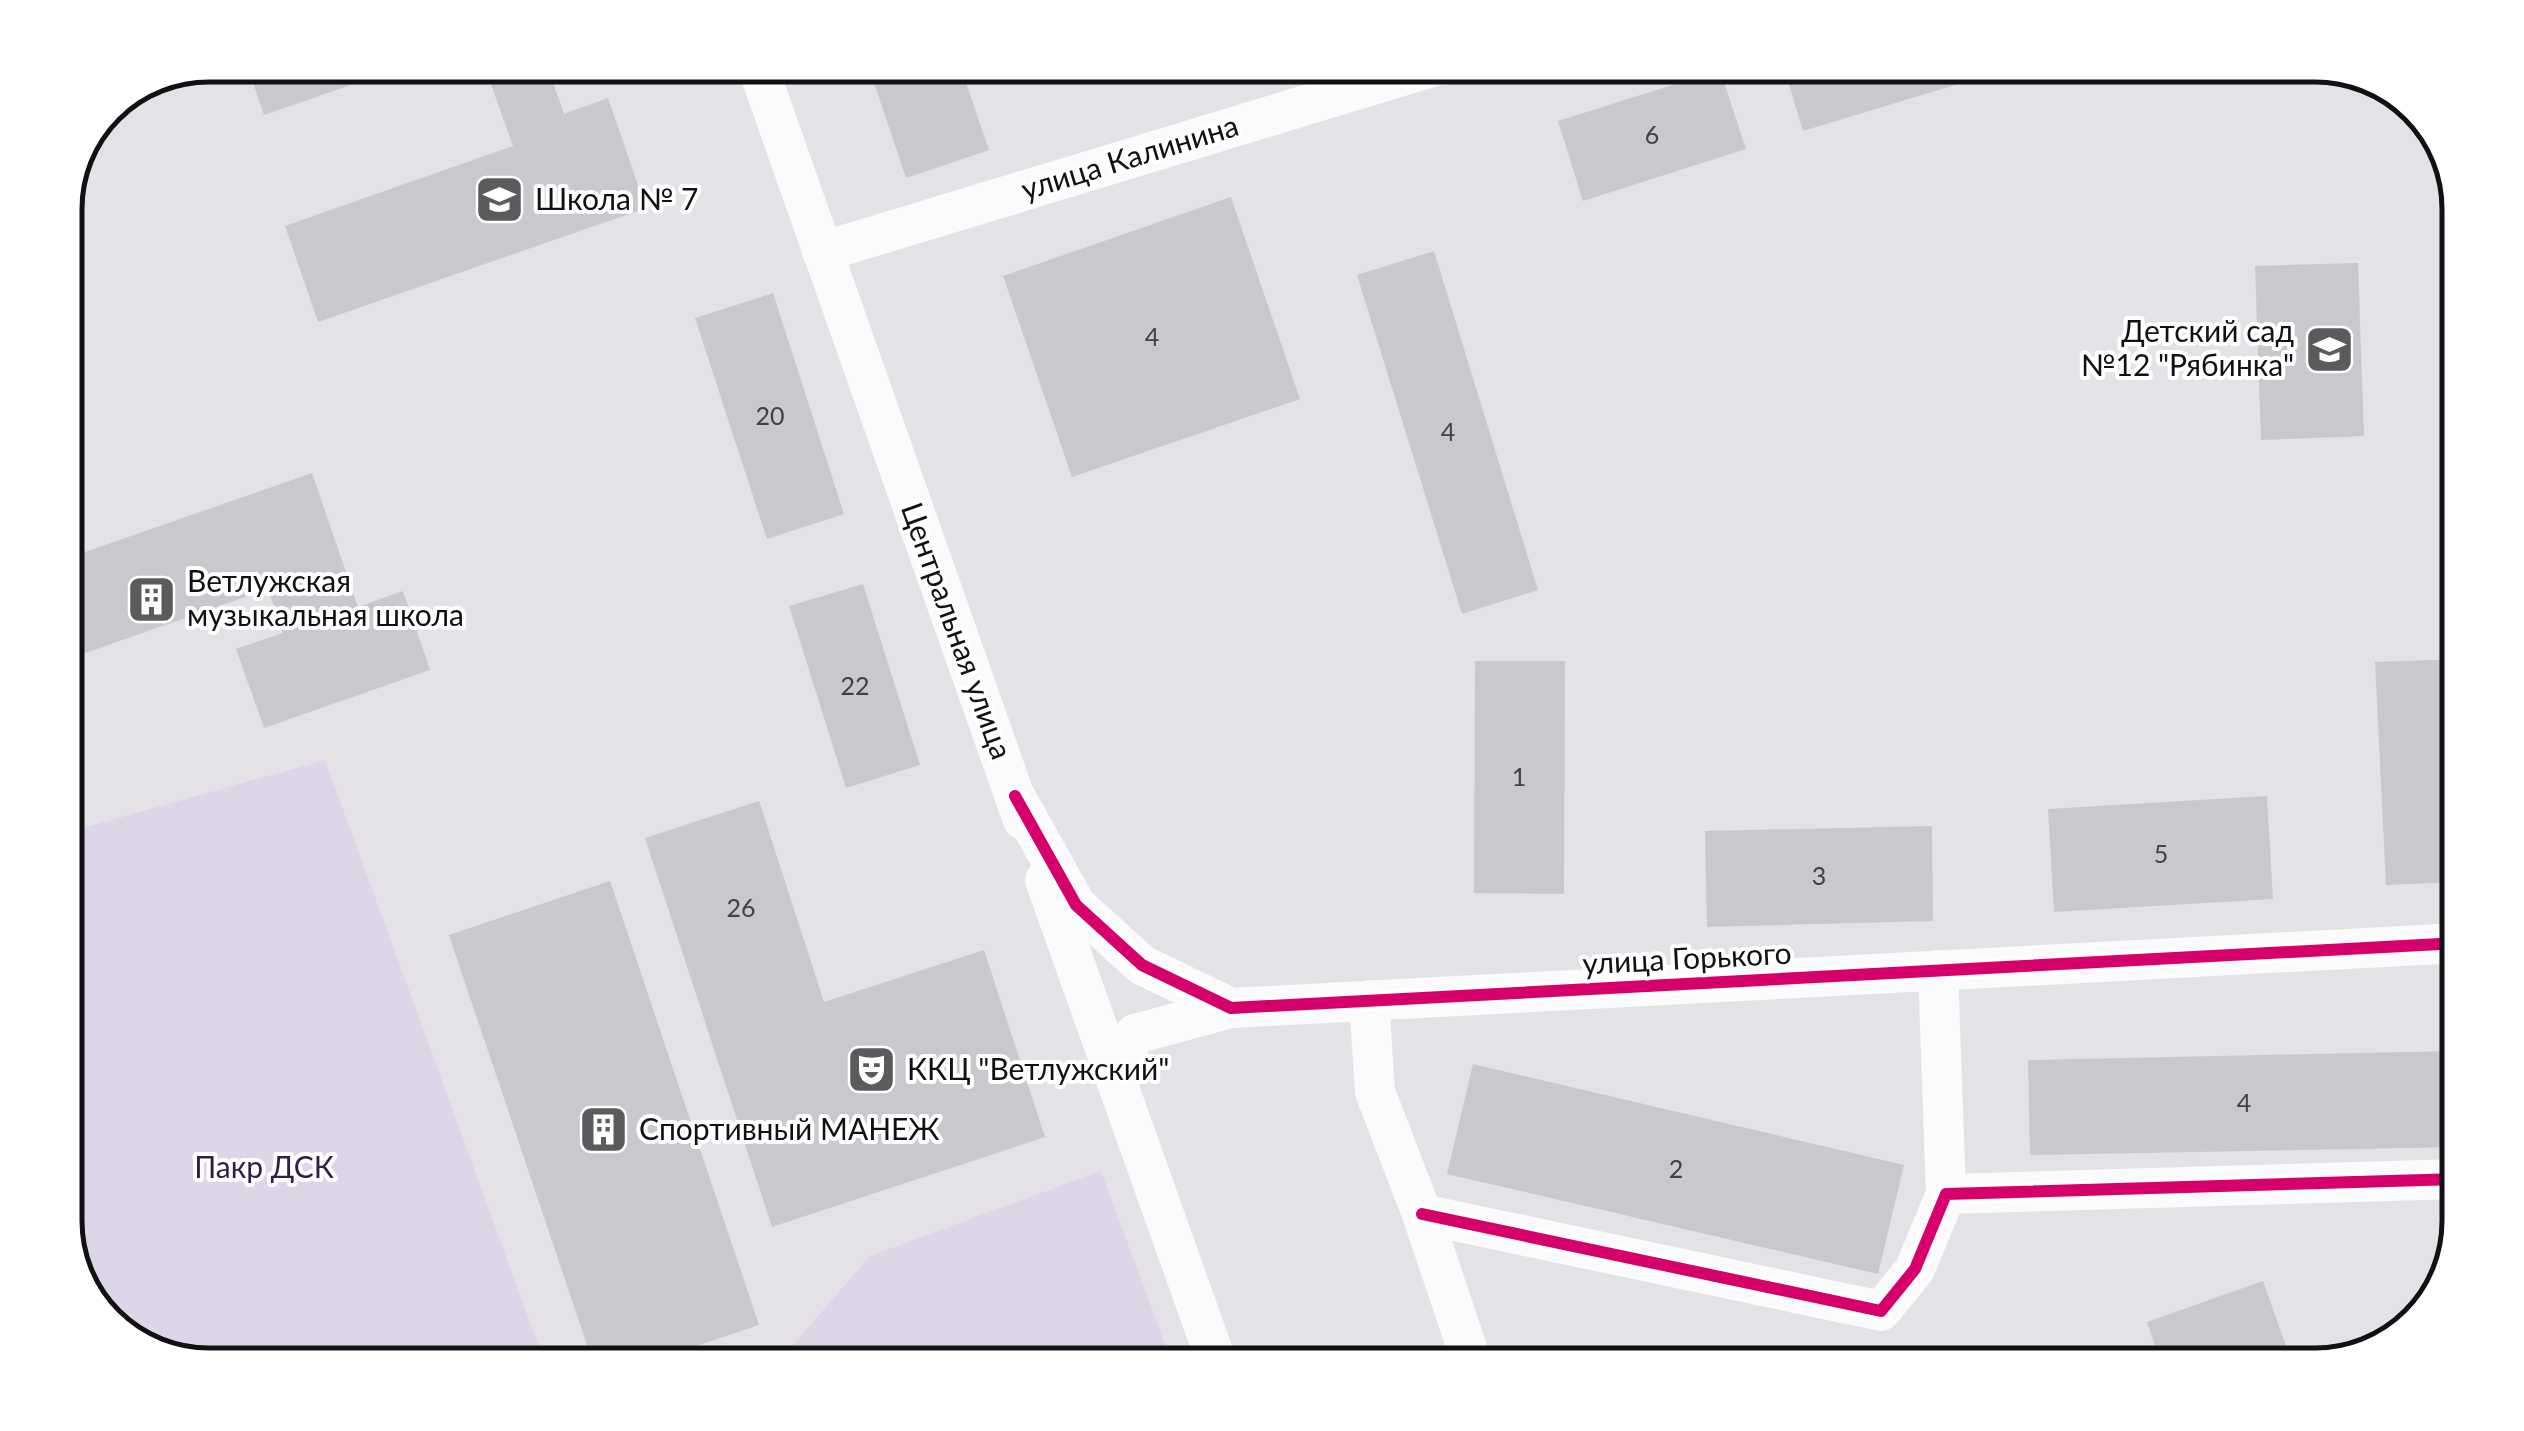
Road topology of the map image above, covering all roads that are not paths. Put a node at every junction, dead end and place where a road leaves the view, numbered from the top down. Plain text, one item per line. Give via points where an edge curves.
1 (763, 82) edge
2 (1380, 82) edge
3 (822, 252) junction
4 (1015, 796) junction
5 (2442, 943) edge
6 (1938, 970) junction
7 (1369, 1000) junction
8 (1231, 1008) junction
9 (1114, 1075) junction
10 (2442, 1179) edge
11 (1946, 1194) junction
12 (1422, 1214) junction
13 (1212, 1348) edge
14 (1467, 1348) edge

1 - 3 street, Центральная улица
2 - 3 street, улица Калинина
3 - 4 street, Центральная улица
4 - 8 street, улица Горького via 1076,905 1142,966
4 - 9 street, Центральная улица
5 - 6 street, улица Горького
6 - 7 street, улица Горького
6 - 11 street
7 - 8 street, улица Горького
7 - 12 street via 1376,1092
8 - 9 street via 1135,1034
9 - 13 street, Центральная улица
10 - 11 street
11 - 12 street via 1915,1269 1880,1311
12 - 14 street

